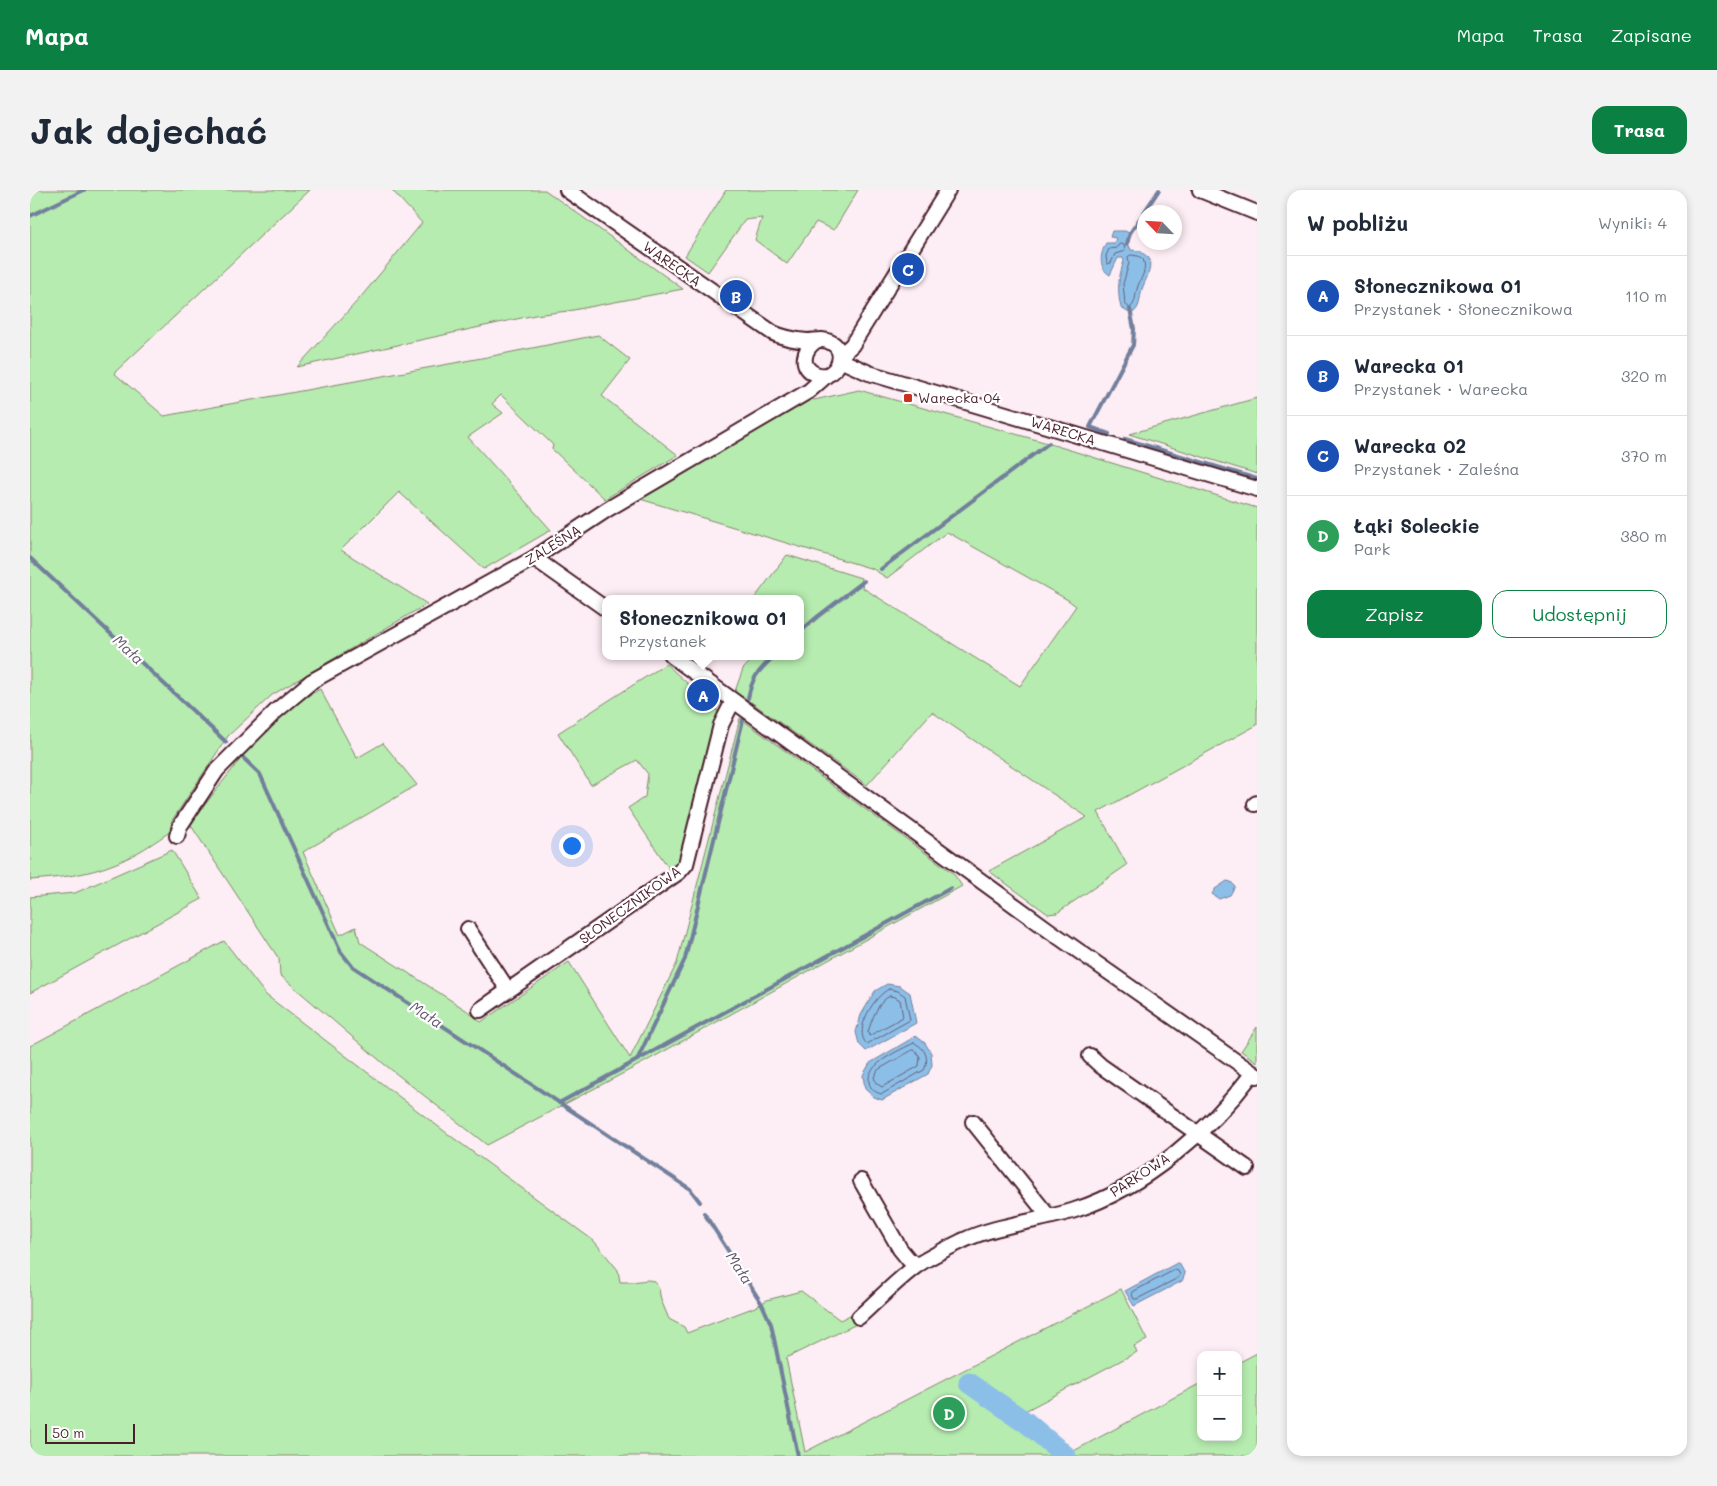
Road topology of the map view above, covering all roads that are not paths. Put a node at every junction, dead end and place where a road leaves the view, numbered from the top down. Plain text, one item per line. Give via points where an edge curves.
1 (567, 190) edge
2 (948, 190) edge
3 (1200, 190) edge
4 (1257, 213) edge
5 (780, 336) junction
6 (816, 341) junction
7 (835, 362) junction
8 (807, 365) junction
9 (789, 402) junction
10 (1257, 489) edge
11 (534, 558) junction
12 (602, 606) edge
13 (677, 660) edge
14 (733, 701) junction
15 (177, 836) dead end
16 (468, 929) dead end
17 (508, 990) junction
18 (480, 1010) dead end
19 (1090, 1056) dead end
20 (1255, 1074) edge
21 (973, 1122) dead end
22 (1197, 1134) junction
23 (1247, 1168) dead end
24 (861, 1181) dead end
25 (1049, 1217) junction
26 (918, 1265) junction
27 (859, 1317) dead end

1 - 5 street, WARECKA
2 - 7 street, ZALEŚNA via 852,346
3 - 4 street
5 - 6 street, WARECKA
5 - 8 street, WARECKA
6 - 7 street via 830,342
6 - 8 street via 806,350
7 - 8 street via 818,375
7 - 9 street, ZALEŚNA via 809,391
7 - 10 street, WARECKA via 853,374 869,373
8 - 9 street, ZALEŚNA
9 - 11 street, ZALEŚNA via 608,509
11 - 12 street
11 - 15 street, ZALEŚNA via 312,681 276,711 217,770 180,826
13 - 14 street
14 - 17 street, SŁONECZNIKOWA via 721,725 686,864
14 - 20 street via 1050,931
16 - 17 street
17 - 18 street, SŁONECZNIKOWA
19 - 22 street
20 - 22 street, PARKOWA
21 - 25 street
22 - 23 street
22 - 25 street, PARKOWA via 1152,1170 1116,1193 1076,1210
24 - 26 street via 904,1255
25 - 26 street, PARKOWA via 978,1234
26 - 27 street, PARKOWA

